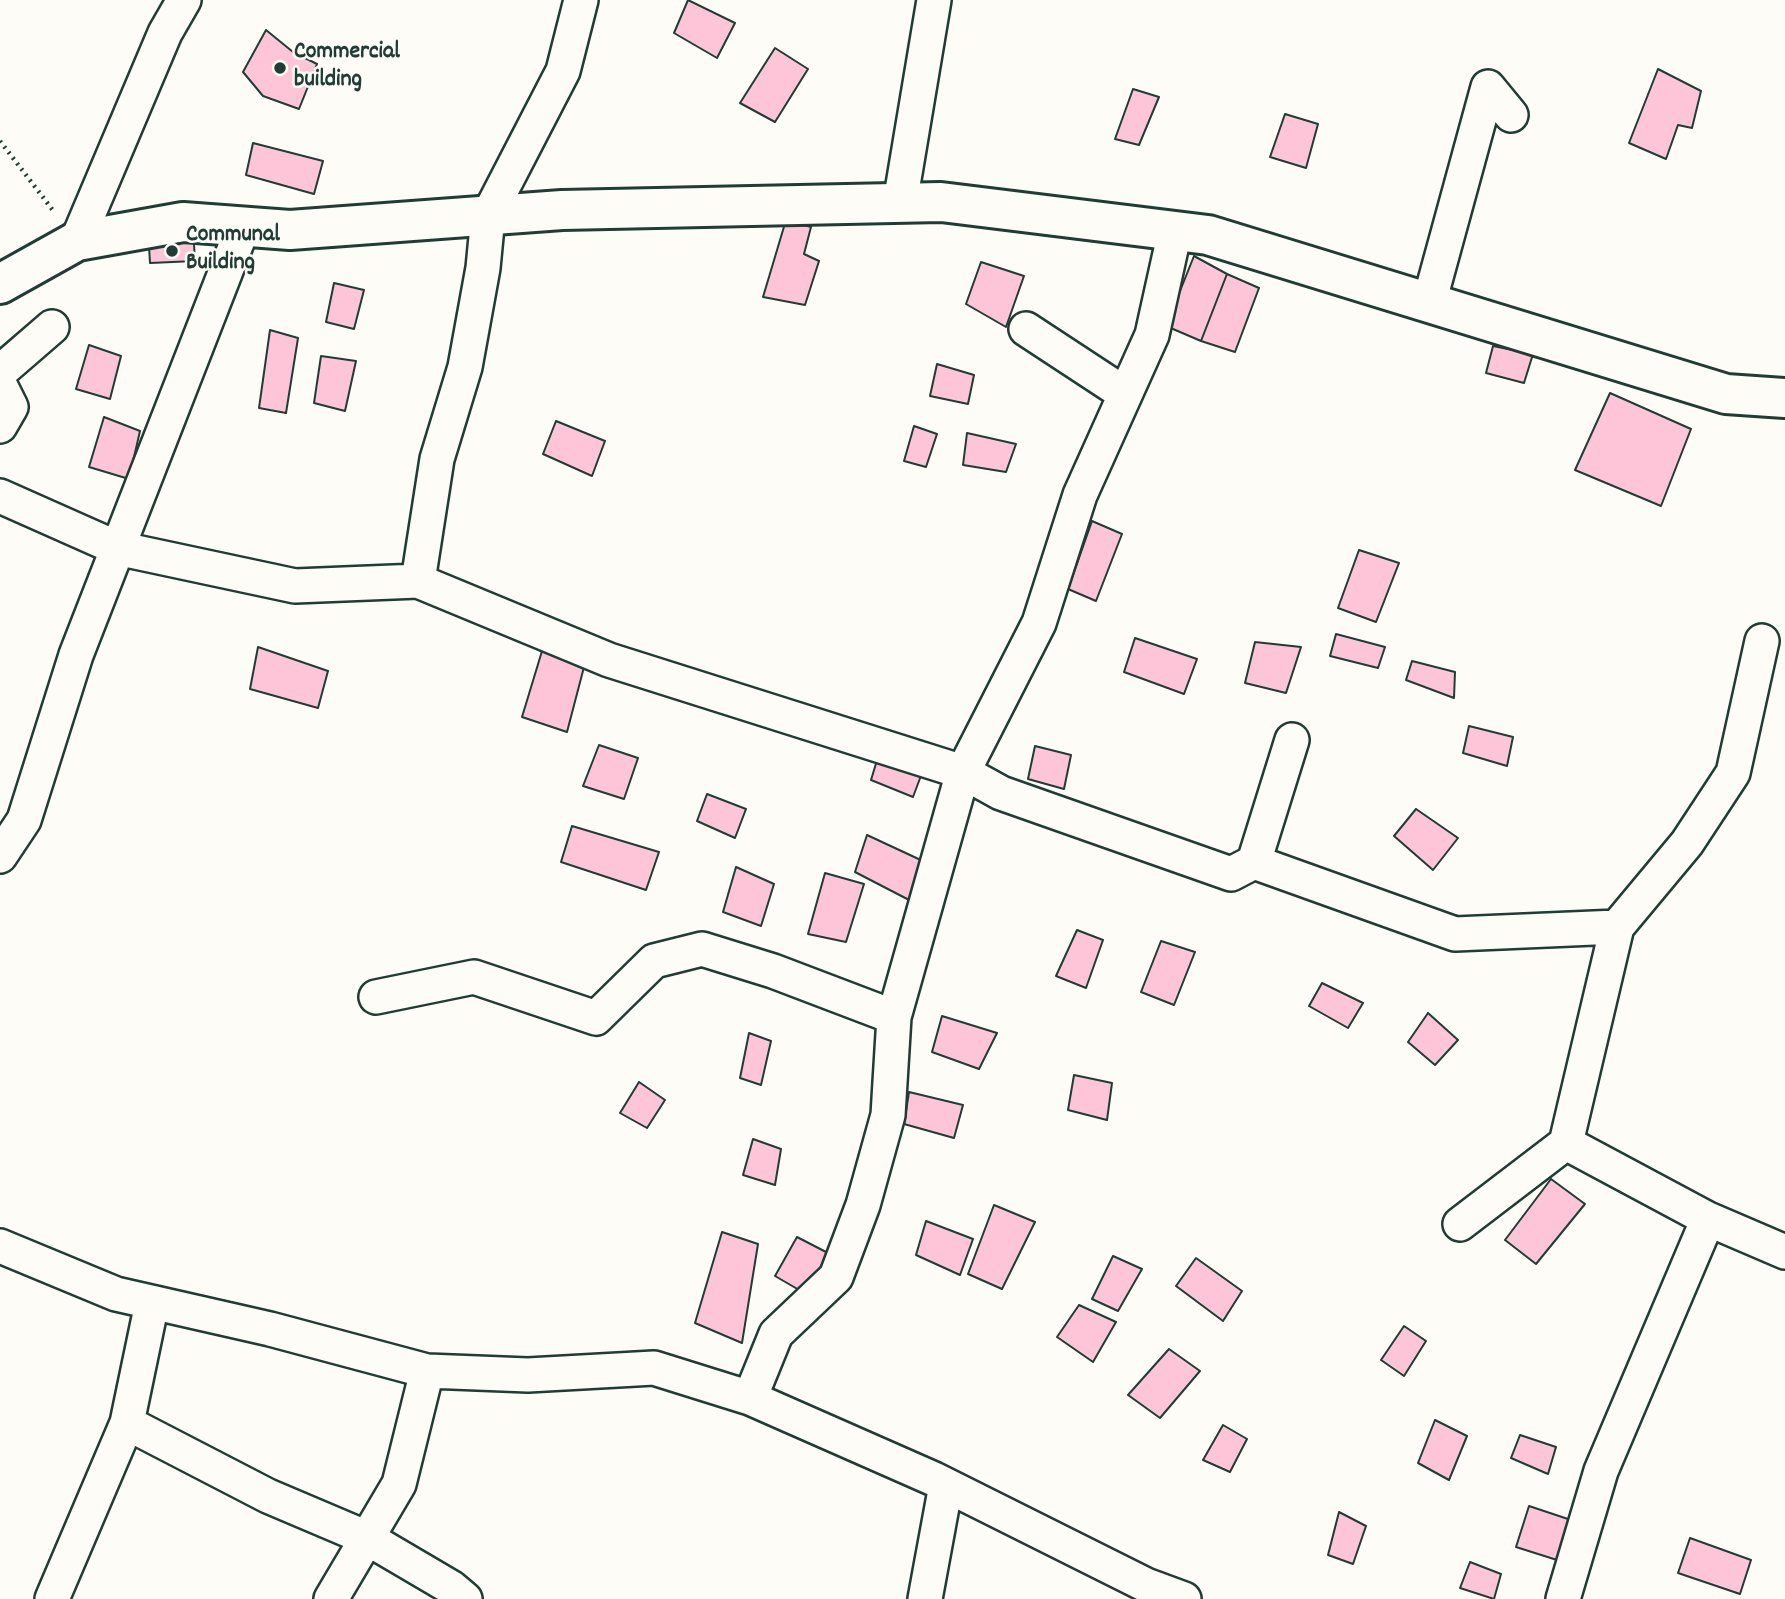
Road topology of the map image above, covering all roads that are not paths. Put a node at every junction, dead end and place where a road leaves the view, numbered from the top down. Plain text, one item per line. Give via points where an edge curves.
1 (184, 0) edge
2 (581, 0) edge
3 (934, 0) edge
4 (1511, 115) dead end
5 (900, 203) junction
6 (488, 216) junction
7 (243, 227) junction
8 (1175, 231) junction
9 (77, 241) junction
10 (0, 284) edge
11 (1429, 303) junction
12 (52, 327) dead end
13 (1026, 329) dead end
14 (0, 372) edge
15 (0, 385) edge
16 (1125, 394) junction
17 (1785, 398) edge
18 (0, 426) edge
19 (0, 496) edge
20 (117, 548) junction
21 (418, 581) junction
22 (1762, 641) dead end
23 (1292, 740) dead end
24 (963, 772) junction
25 (0, 856) edge
26 (1254, 862) junction
27 (1617, 927) junction
28 (376, 997) dead end
29 (894, 1017) junction
30 (1566, 1143) junction
31 (1708, 1219) junction
32 (1460, 1224) dead end
33 (1, 1248) edge
34 (1785, 1252) edge
35 (152, 1303) junction
36 (428, 1371) junction
37 (750, 1398) junction
38 (127, 1423) junction
39 (946, 1485) junction
40 (367, 1538) junction
41 (52, 1599) edge
42 (331, 1599) edge
43 (465, 1599) edge
44 (925, 1599) edge
45 (1184, 1599) edge
46 (1563, 1599) edge

1 - 9 street via 165,33
2 - 6 street via 563,71
3 - 5 street
4 - 11 street via 1488,87
5 - 6 street via 562,210
5 - 8 street via 941,202
6 - 7 street via 290,230
6 - 21 street via 466,367 436,459
7 - 9 street via 183,222
7 - 20 street
8 - 11 street via 1208,235
8 - 16 street via 1152,335
9 - 10 street
11 - 17 street via 1726,394
12 - 14 street
13 - 16 street
15 - 18 street via 11,407
16 - 24 street via 1080,495 1039,623
19 - 20 street
20 - 21 street via 295,586
20 - 25 street via 76,655 24,820
21 - 24 street via 608,660
22 - 27 street via 1733,773 1687,843
23 - 26 street
24 - 26 street via 1001,793 1231,874
24 - 29 street
26 - 27 street via 1455,934
27 - 30 street
28 - 29 street via 474,977 596,1018 654,961 702,949
29 - 37 street via 888,1115 859,1217 836,1277 776,1334
30 - 31 street
30 - 32 street
31 - 34 street
31 - 46 street via 1601,1471
33 - 35 street via 116,1294
35 - 36 street
35 - 38 street
36 - 37 street via 528,1375 654,1368
36 - 40 street via 400,1484
37 - 39 street
38 - 40 street via 268,1496
38 - 41 street
39 - 44 street
39 - 45 street via 1146,1585
40 - 42 street
40 - 43 street

